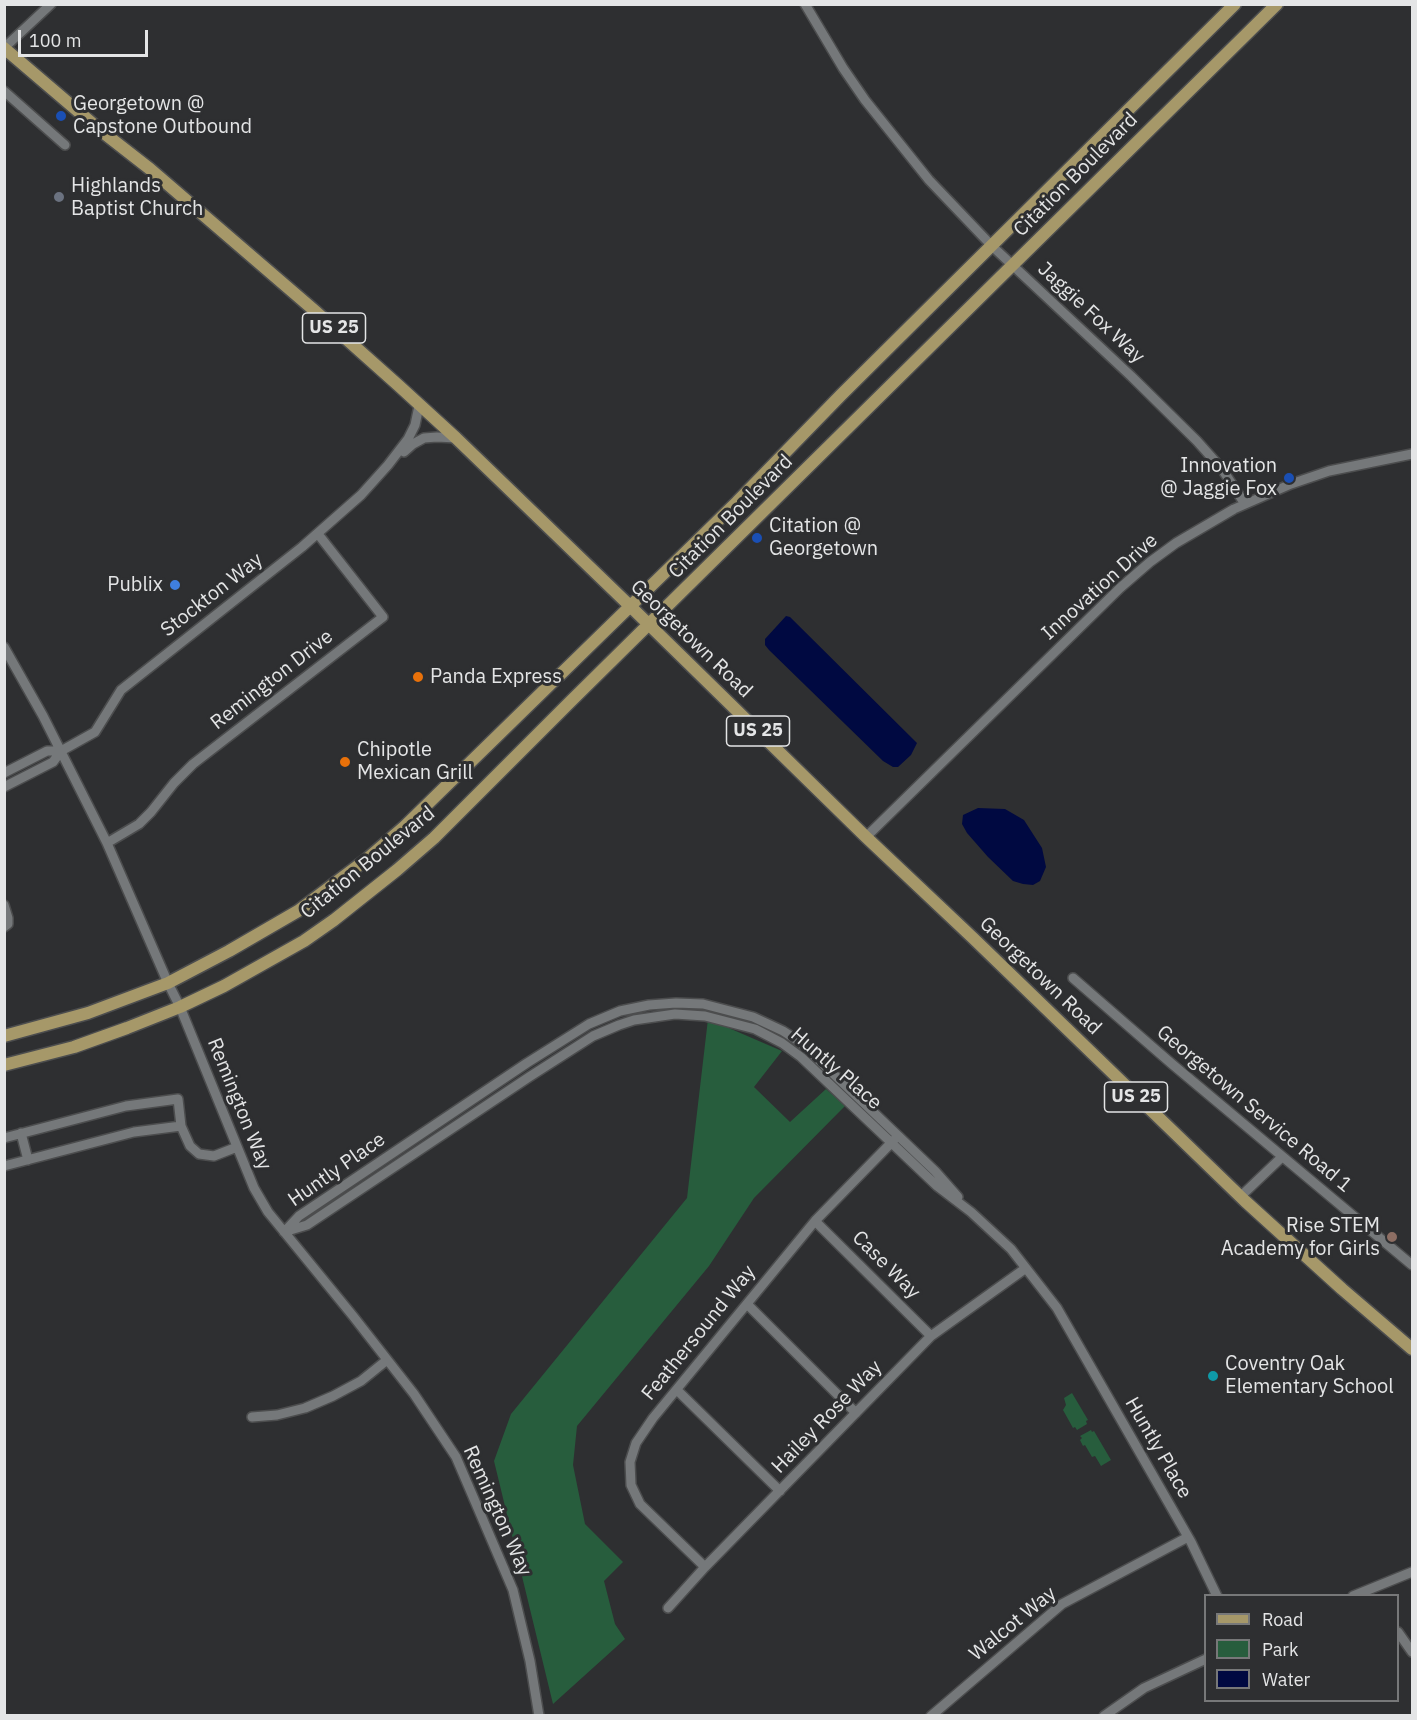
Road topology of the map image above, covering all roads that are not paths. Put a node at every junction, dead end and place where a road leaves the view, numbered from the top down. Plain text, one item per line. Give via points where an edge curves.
1 (51, 4) edge
2 (805, 4) edge
3 (1235, 4) edge
4 (1277, 4) edge
5 (4, 48) edge
6 (4, 91) edge
7 (65, 145) dead end
8 (992, 246) junction
9 (1014, 265) junction
10 (419, 406) junction
11 (456, 438) junction
12 (1413, 454) edge
13 (388, 465) junction
14 (1245, 504) junction
15 (318, 534) junction
16 (630, 606) junction
17 (649, 625) junction
18 (4, 647) edge
19 (61, 751) junction
20 (4, 773) edge
21 (4, 787) edge
22 (866, 837) junction
23 (107, 843) junction
24 (4, 905) edge
25 (4, 927) edge
26 (1073, 978) dead end
27 (168, 983) junction
28 (180, 1007) junction
29 (4, 1036) edge
30 (4, 1065) edge
31 (181, 1126) junction
32 (21, 1133) junction
33 (4, 1137) edge
34 (895, 1139) junction
35 (237, 1147) junction
36 (1282, 1157) junction
37 (28, 1160) junction
38 (4, 1166) edge
39 (1240, 1197) junction
40 (815, 1221) junction
41 (284, 1232) junction
42 (1413, 1265) edge
43 (1026, 1268) junction
44 (747, 1304) junction
45 (931, 1336) junction
46 (1413, 1349) edge
47 (387, 1360) junction
48 (677, 1390) junction
49 (856, 1413) junction
50 (252, 1417) dead end
51 (780, 1491) junction
52 (1188, 1537) junction
53 (705, 1567) junction
54 (1413, 1572) edge
55 (1377, 1586) junction
56 (1216, 1594) edge
57 (1358, 1594) edge
58 (1380, 1594) edge
59 (668, 1608) dead end
60 (1399, 1633) edge
61 (1413, 1652) edge
62 (1204, 1660) edge
63 (539, 1716) edge
64 (931, 1716) edge
65 (1104, 1716) edge

1 - 5 street
2 - 8 street, Jaggie Fox Way via 865,100 922,172
3 - 8 main road, Citation Boulevard
4 - 9 main road, Citation Boulevard
5 - 10 main road, Georgetown Road / US 25 via 315,310
6 - 7 street
8 - 9 street, Jaggie Fox Way
8 - 16 main road, Citation Boulevard
9 - 14 street, Jaggie Fox Way via 1197,441
9 - 17 main road, Citation Boulevard
10 - 11 main road, Georgetown Road / US 25
10 - 13 street, Stockton Way via 408,439
11 - 13 street, Stockton Way via 424,438
11 - 16 main road, Georgetown Road / US 25
12 - 14 street, Innovation Drive via 1329,471
13 - 15 street, Stockton Way
14 - 22 street, Innovation Drive via 1176,543 1120,588
15 - 19 street, Stockton Way via 121,690 95,732
15 - 23 street, Remington Drive via 383,617 194,764 140,824
16 - 17 main road, Georgetown Road / US 25
16 - 27 main road, Citation Boulevard via 367,859 298,911
17 - 22 main road, Georgetown Road / US 25
17 - 28 main road, Citation Boulevard via 397,870 304,941
18 - 19 street, Remington Way
19 - 20 street, Stockton Way via 47,751
19 - 21 street, Stockton Way via 53,762
19 - 23 street, Remington Way
22 - 39 main road, Georgetown Road / US 25
23 - 27 street, Remington Way
24 - 25 street via 8,918
26 - 36 street, Georgetown Service Road 1
27 - 28 street, Remington Way
27 - 29 main road, Citation Boulevard
28 - 30 main road, Citation Boulevard via 74,1047
28 - 35 street, Remington Way
31 - 32 street via 178,1099 126,1106
31 - 35 street via 190,1146 199,1154 214,1156
31 - 37 street via 134,1132
32 - 33 street
32 - 37 street
34 - 40 street, Feathersound Way
34 - 41 street, Huntly Place via 818,1058 783,1031 753,1017 703,1004 649,1005 620,1011 589,1024 299,1216
34 - 43 street, Huntly Place via 935,1172
35 - 41 street, Remington Way via 254,1188
36 - 39 street
36 - 42 street, Georgetown Service Road 1
37 - 38 street
39 - 46 main road, Georgetown Road / US 25
40 - 44 street, Feathersound Way
40 - 45 street, Case Way
41 - 47 street, Remington Way
43 - 45 street, Hailey Rose Way
43 - 52 street, Huntly Place via 1057,1308
44 - 48 street, Feathersound Way
44 - 49 street
45 - 49 street, Hailey Rose Way
47 - 50 street via 361,1381 305,1408
47 - 63 street, Remington Way via 456,1457 478,1508 513,1590
48 - 51 street
48 - 53 street, Feathersound Way via 636,1443 630,1462 631,1485 640,1504
49 - 51 street, Hailey Rose Way
51 - 53 street, Hailey Rose Way
52 - 56 street, Huntly Place
52 - 64 street, Walcot Way via 1062,1604
53 - 59 street, Hailey Rose Way
54 - 55 street
55 - 57 street
55 - 58 street
60 - 61 street
62 - 65 street via 1144,1688

